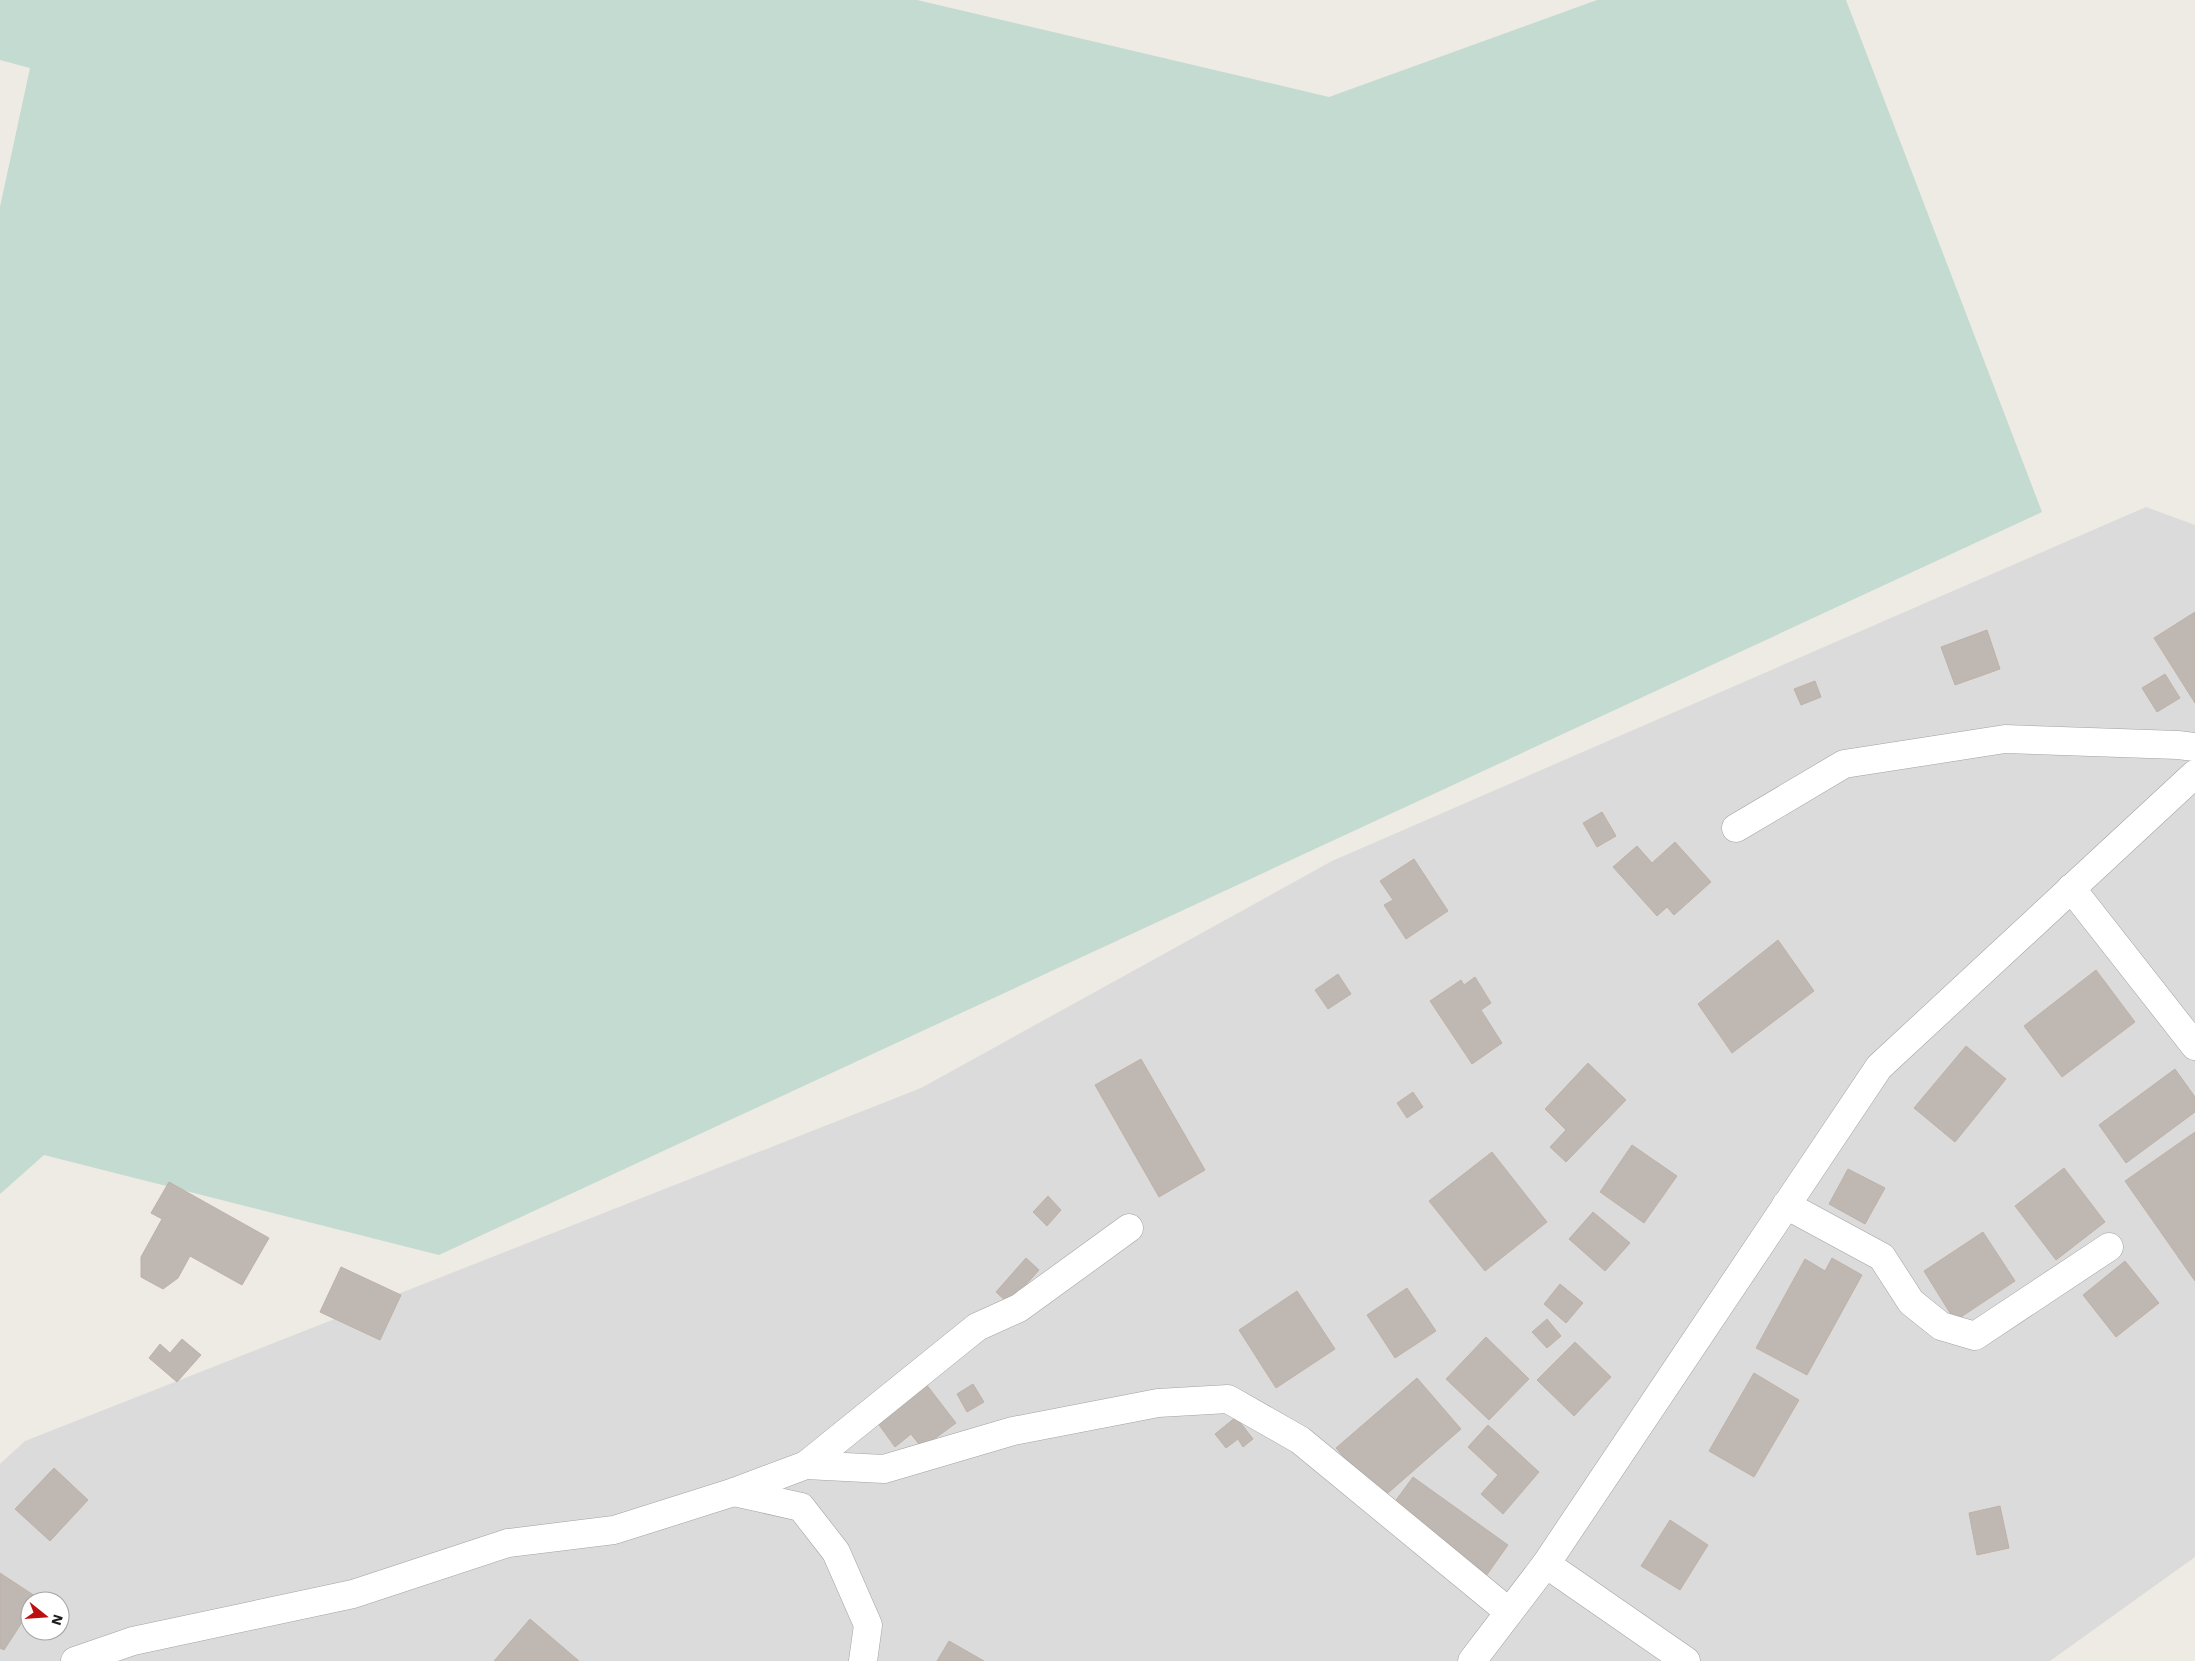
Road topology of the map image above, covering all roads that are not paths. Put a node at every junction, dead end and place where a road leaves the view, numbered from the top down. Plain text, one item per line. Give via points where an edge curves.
1 (2195, 747) edge
2 (2195, 774) edge
3 (1736, 828) dead end
4 (2071, 888) junction
5 (2195, 1046) edge
6 (1786, 1205) junction
7 (1129, 1228) dead end
8 (2109, 1246) dead end
9 (806, 1465) junction
10 (734, 1492) junction
11 (1546, 1564) junction
12 (1509, 1612) junction
13 (75, 1661) edge
14 (863, 1661) edge
15 (1472, 1661) edge
16 (1686, 1661) edge

1 - 3 street via 2005,738 1844,764
2 - 4 street
4 - 5 street
4 - 6 street via 1879,1067
6 - 8 street via 1882,1256 1911,1302 1942,1326 1975,1336
6 - 11 street
7 - 9 street via 1018,1308 977,1327
9 - 10 street
9 - 12 street via 884,1469 1013,1431 1158,1403 1228,1399 1300,1440
10 - 13 street via 614,1530 508,1543 352,1594 133,1641
10 - 14 street via 801,1506 836,1552 868,1625
11 - 12 street
11 - 16 street
12 - 15 street

